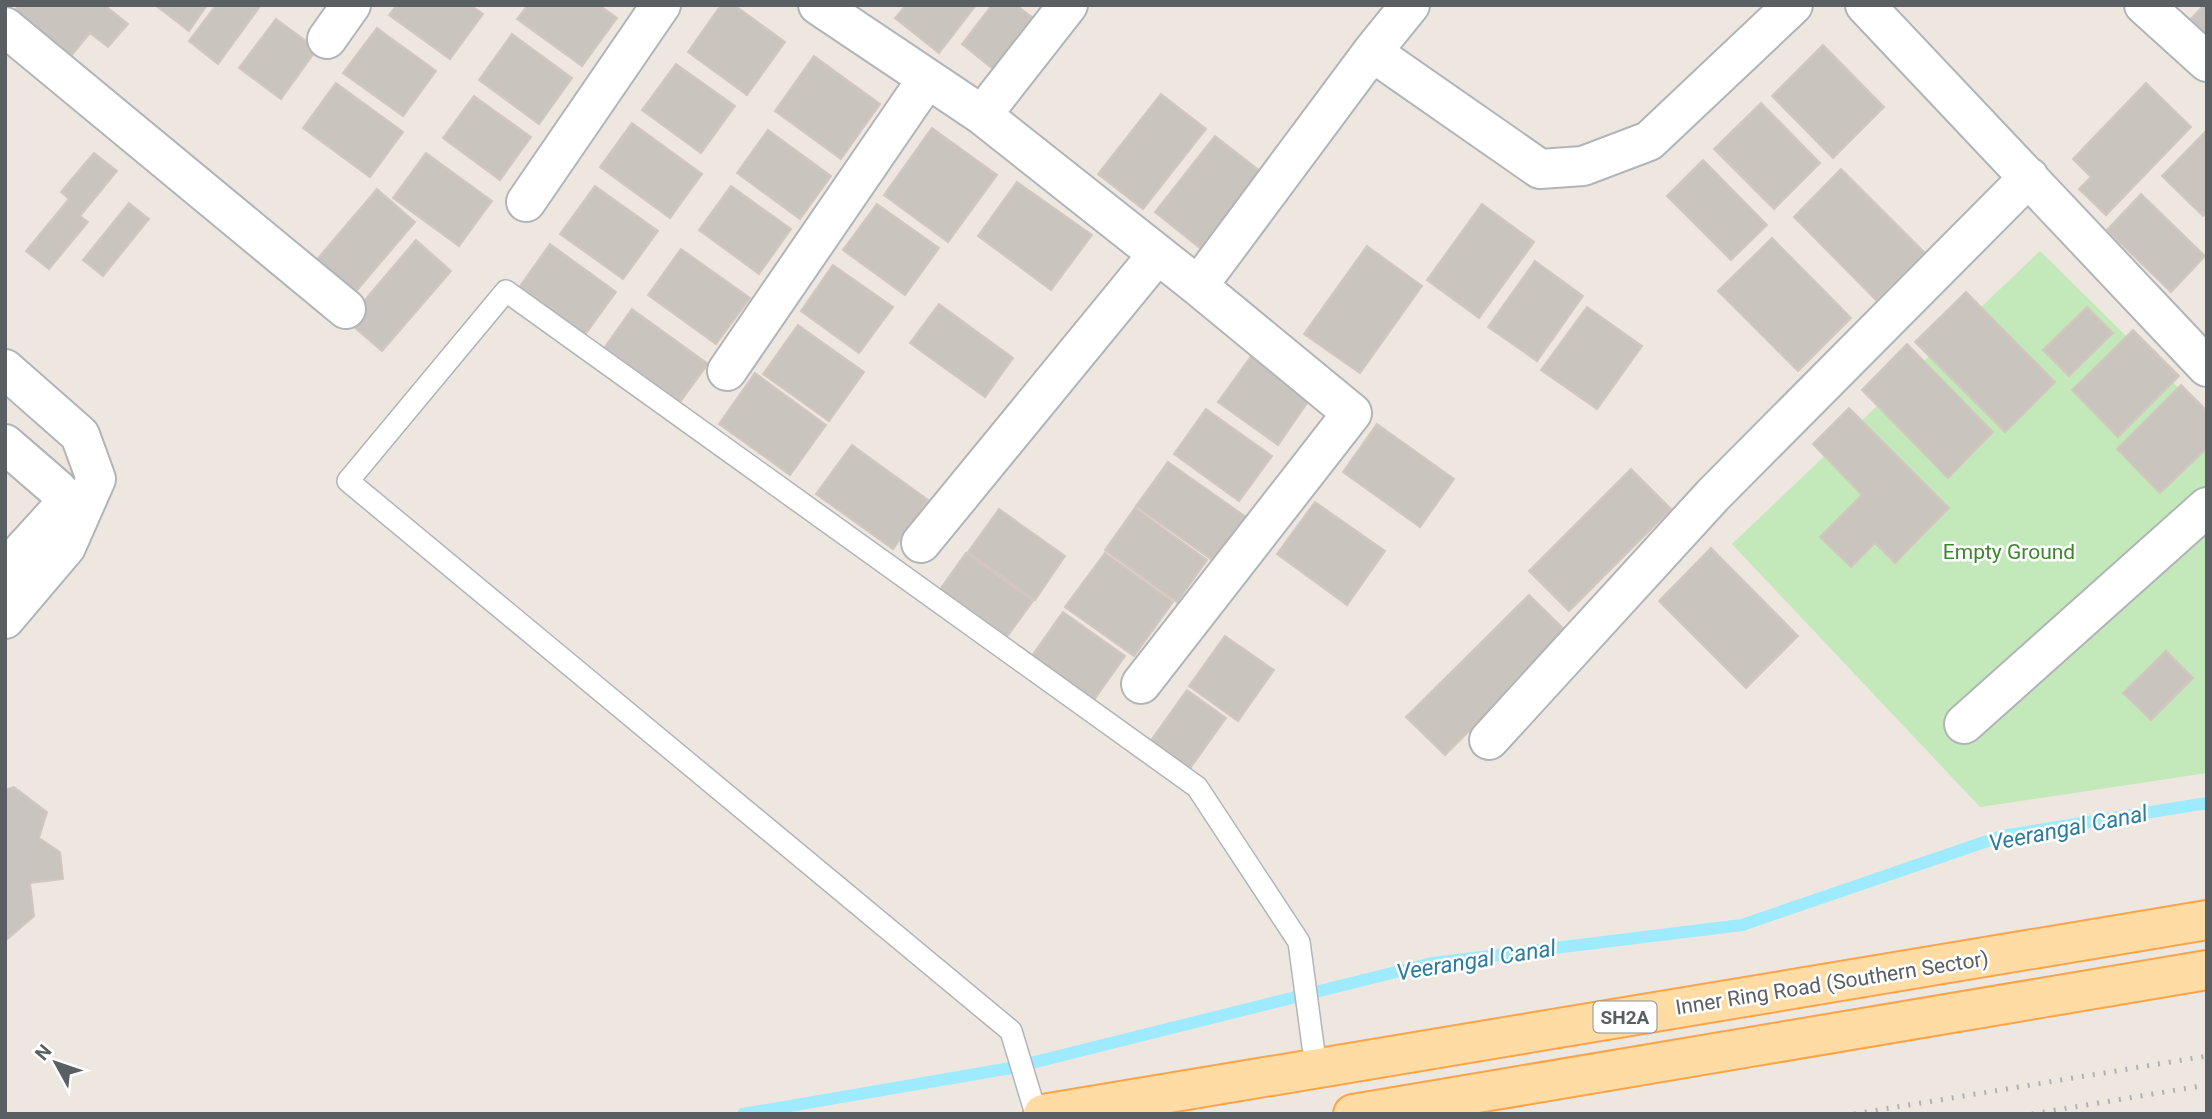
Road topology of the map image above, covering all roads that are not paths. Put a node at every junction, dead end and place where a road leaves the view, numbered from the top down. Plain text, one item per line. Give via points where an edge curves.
1 (351, 5) edge
2 (661, 5) edge
3 (818, 5) edge
4 (1068, 5) edge
5 (1410, 5) edge
6 (1793, 5) edge
7 (1865, 5) edge
8 (2144, 5) edge
9 (5, 27) edge
10 (327, 39) dead end
11 (1372, 52) junction
12 (2207, 62) edge
13 (927, 79) junction
14 (982, 115) junction
15 (2029, 177) junction
16 (526, 202) dead end
17 (1157, 254) junction
18 (1198, 286) junction
19 (346, 309) dead end
20 (2207, 367) edge
21 (5, 369) edge
22 (727, 372) dead end
23 (5, 444) edge
24 (83, 445) junction
25 (52, 484) junction
26 (2207, 507) edge
27 (921, 543) dead end
28 (8, 597) edge
29 (1141, 684) dead end
30 (1964, 724) dead end
31 (1489, 740) dead end
32 (2207, 920) edge
33 (2207, 970) edge
34 (1316, 1068) junction
35 (1035, 1099) edge
36 (1036, 1114) edge
37 (1353, 1114) edge

1 - 10 street
2 - 16 street
3 - 13 street
4 - 14 street
5 - 11 street
6 - 11 street via 1649,141 1583,166 1540,169
7 - 15 street
8 - 12 street
9 - 19 street
11 - 18 street
13 - 14 street
13 - 22 street
14 - 17 street
15 - 20 street
15 - 31 street via 1713,495
17 - 18 street
17 - 27 street
18 - 29 street via 1352,413
21 - 24 street via 80,435
23 - 25 street
24 - 25 street
24 - 28 street via 96,479 66,547
25 - 28 street via 63,496 64,505
26 - 30 street
32 - 34 main road, Inner Ring Road (Southern Sector) / SH2A
33 - 37 main road, SH2A
34 - 35 main road, Inner Ring Road (Southern Sector) / SH2A
34 - 35 lane via 1299,942 1197,787 506,291 348,481 1011,1031
35 - 36 lane

